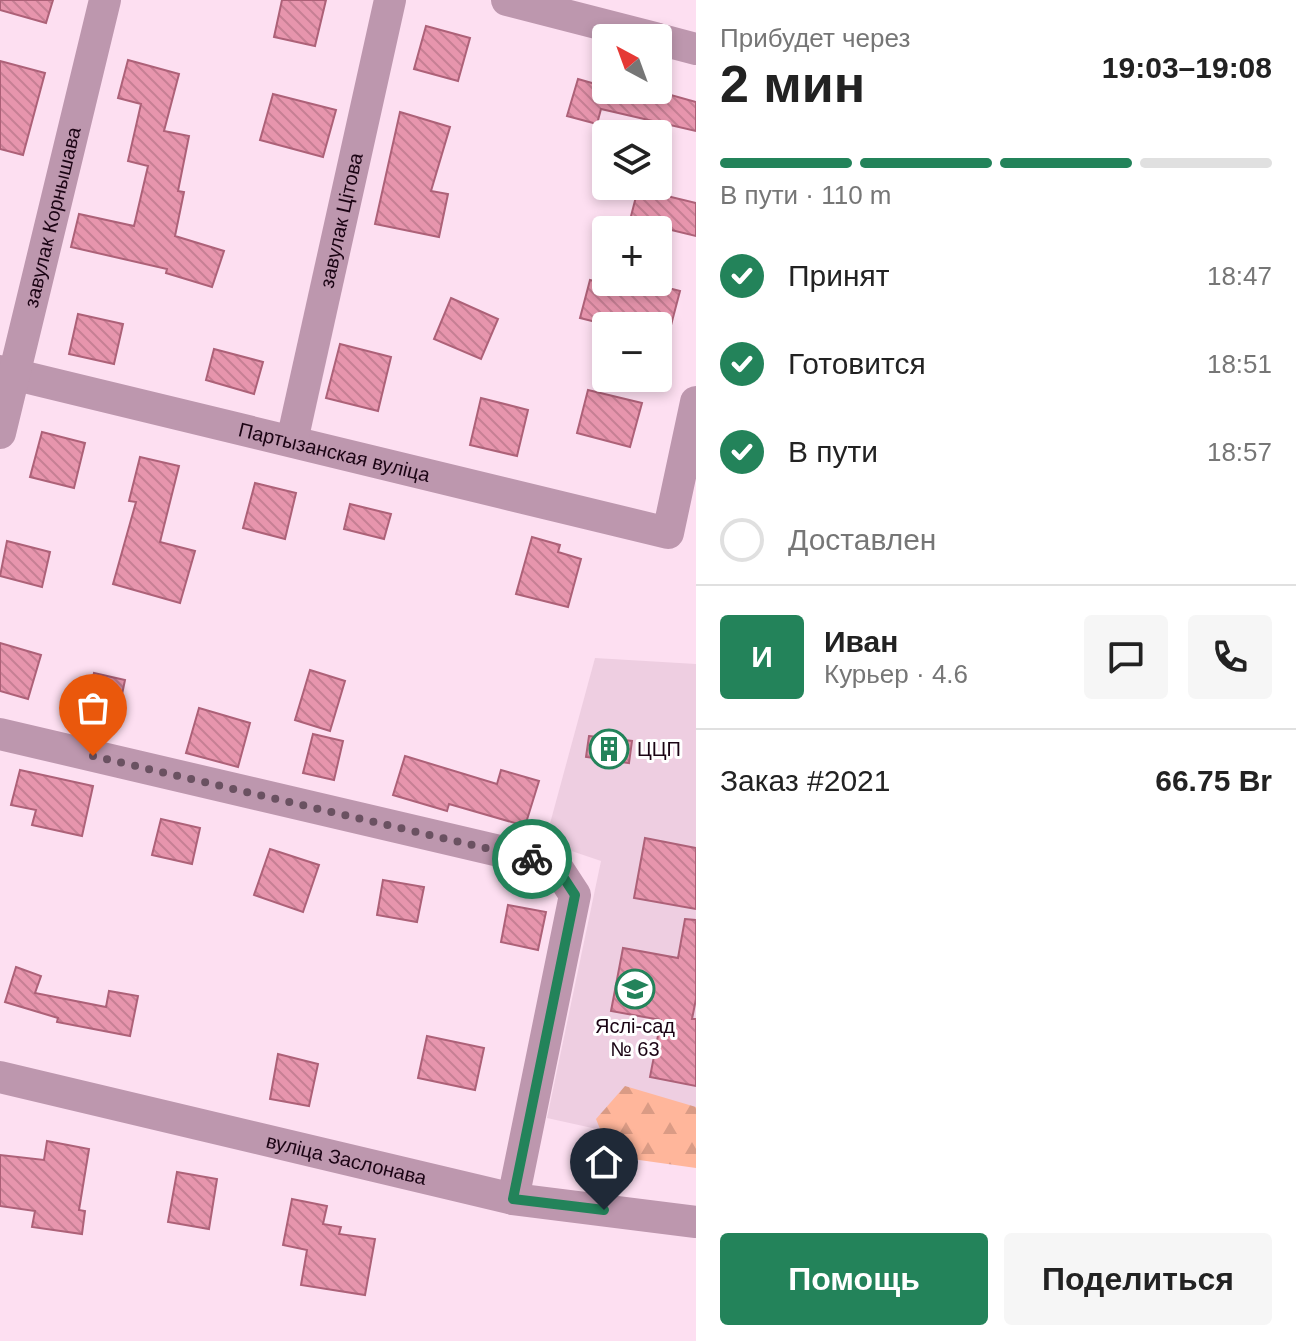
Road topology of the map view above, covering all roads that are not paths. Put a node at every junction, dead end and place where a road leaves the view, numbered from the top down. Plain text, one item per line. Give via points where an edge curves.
1 (105, 0) edge
2 (390, 0) edge
3 (507, 0) edge
4 (602, 24) edge
5 (672, 42) edge
6 (696, 49) edge
7 (7, 372) edge
8 (696, 402) edge
9 (0, 433) edge
10 (292, 441) junction
11 (0, 734) edge
12 (0, 1077) edge
13 (513, 1199) junction
14 (696, 1222) edge

1 - 7 street, завулак Корнышава
2 - 10 street, завулак Цітова
3 - 4 street
5 - 6 street
7 - 9 street, завулак Корнышава
7 - 10 street, Партызанская вуліца
8 - 10 street, Партызанская вуліца via 668,533
11 - 13 street via 558,869 575,895
12 - 13 street, вуліца Заслонава
13 - 14 street, вуліца Заслонава

